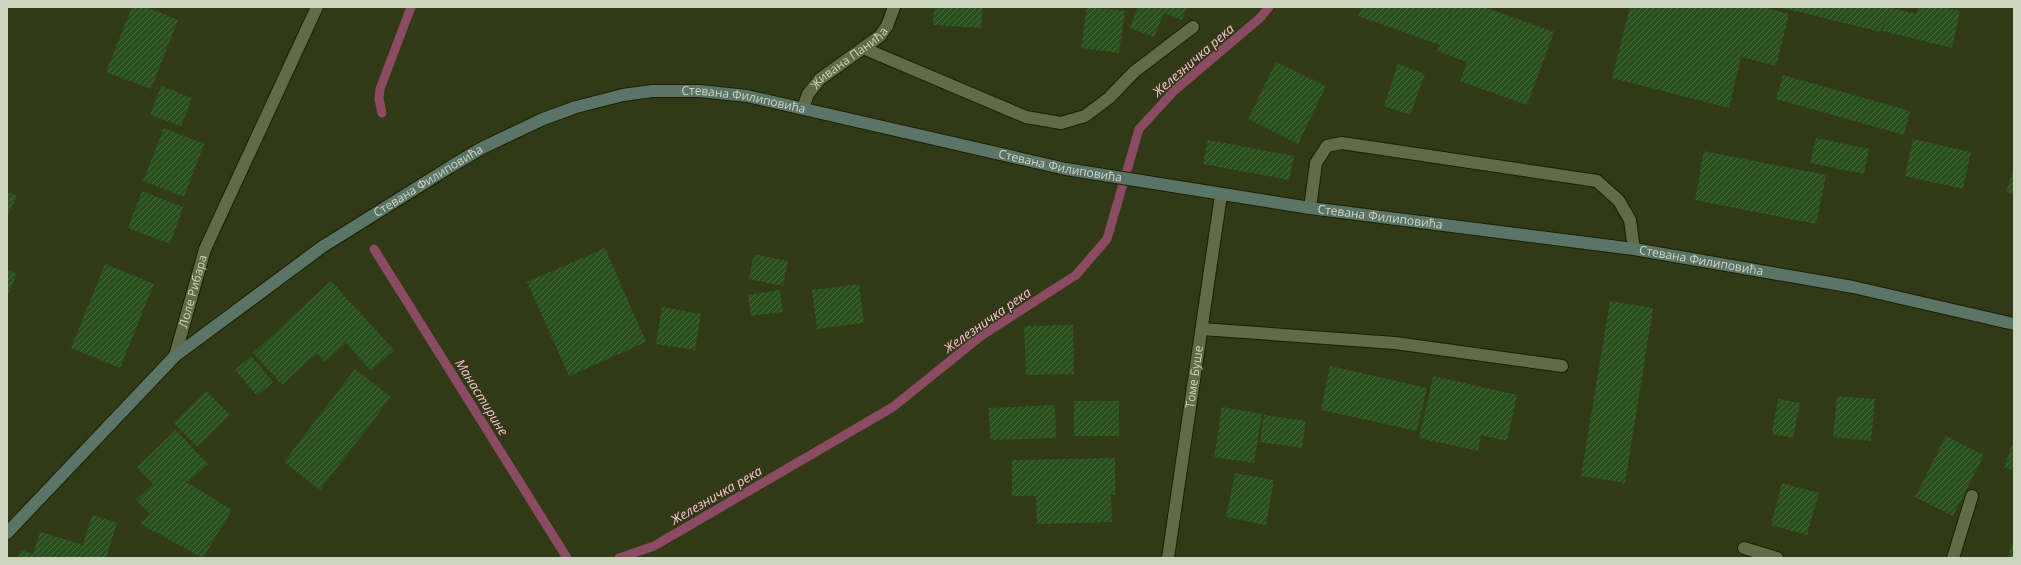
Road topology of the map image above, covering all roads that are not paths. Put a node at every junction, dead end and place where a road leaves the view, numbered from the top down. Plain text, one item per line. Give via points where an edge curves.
1 (317, 7) edge
2 (894, 7) edge
3 (1193, 27) dead end
4 (863, 48) junction
5 (802, 108) junction
6 (1221, 195) junction
7 (1310, 208) junction
8 (1634, 249) junction
9 (2014, 324) edge
10 (1202, 329) junction
11 (175, 356) junction
12 (1562, 366) dead end
13 (1972, 496) dead end
14 (7, 533) edge
15 (1744, 548) dead end
16 (1168, 558) edge
17 (1777, 558) edge
18 (1952, 558) edge

1 - 11 street, Лоле Рибара via 205,249
2 - 4 street, Живана Панића via 880,36
3 - 4 street via 1134,72 1109,98 1086,116 1061,123 1026,117
4 - 5 street, Живана Панића via 820,79 808,94
5 - 6 main road, Стевана Филиповића via 1066,169
5 - 11 main road, Стевана Филиповића via 739,95 700,91 652,91 595,101 543,119 482,148 386,205 322,247
6 - 7 main road, Стевана Филиповића
6 - 10 street, Томе Буше
7 - 8 main road, Стевана Филиповића
7 - 8 street via 1316,163 1328,146 1342,142 1597,181 1619,201 1630,220
8 - 9 main road, Стевана Филиповића via 1853,287
10 - 12 street via 1395,343
10 - 16 street, Томе Буше
11 - 14 main road, Лоле Рибара
13 - 18 street
15 - 17 street

